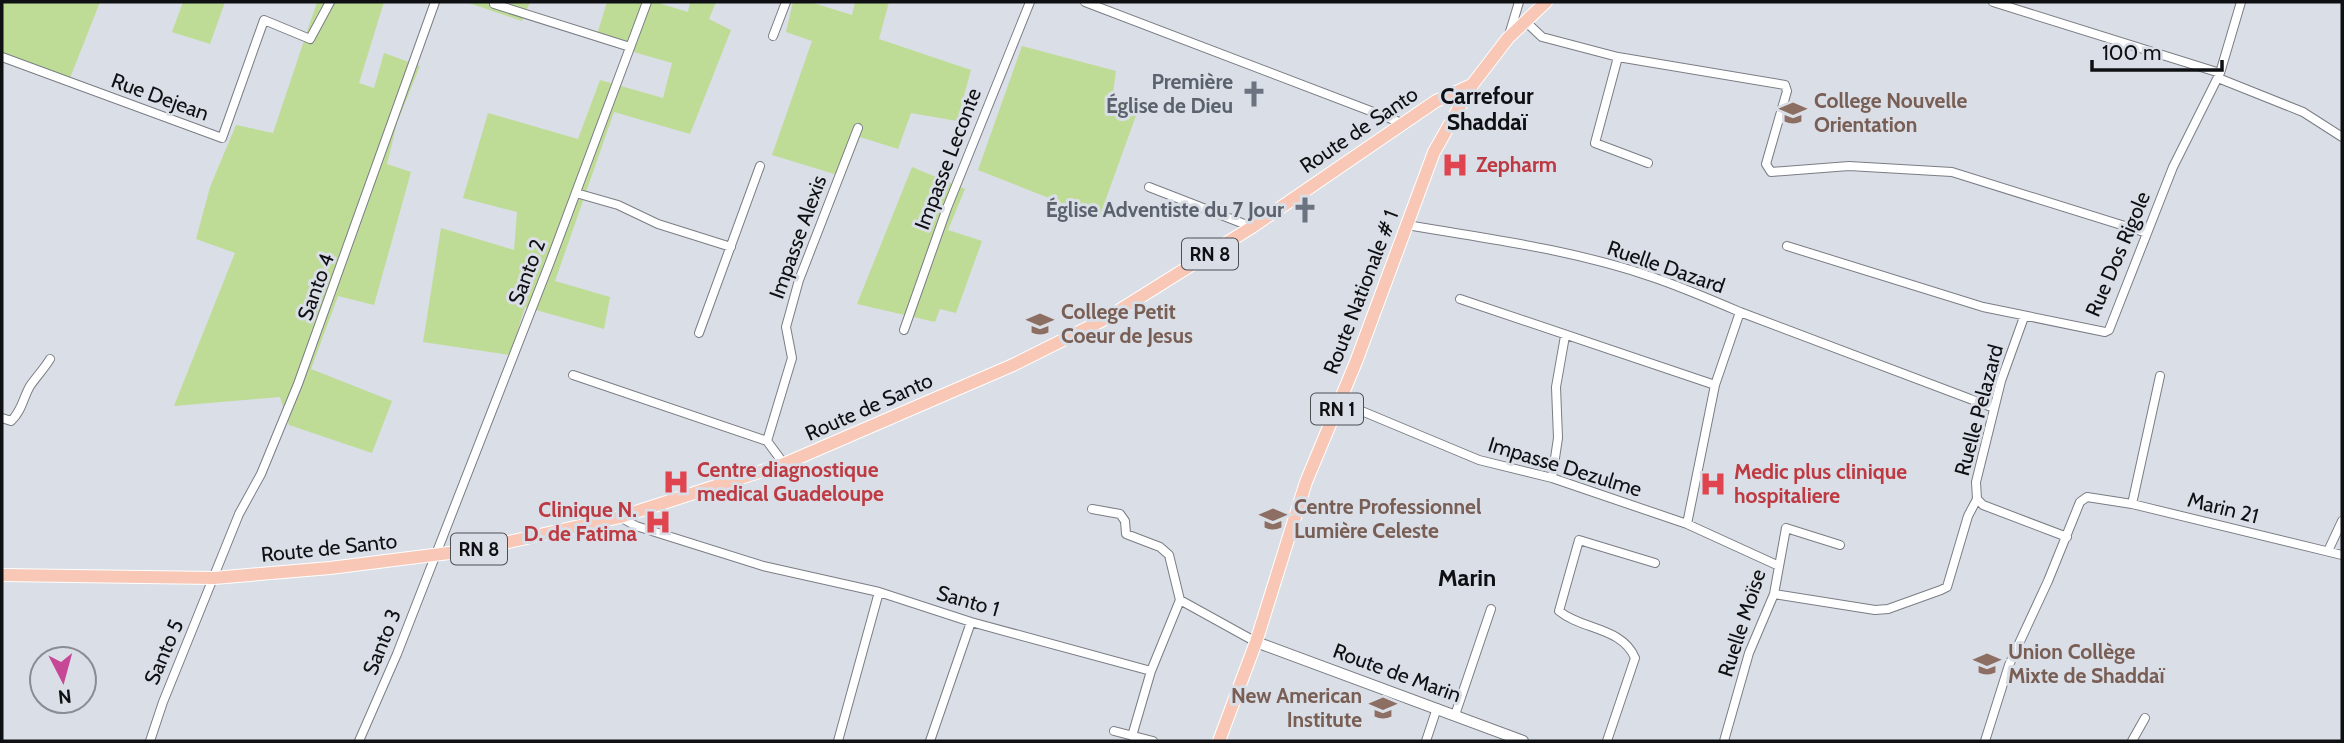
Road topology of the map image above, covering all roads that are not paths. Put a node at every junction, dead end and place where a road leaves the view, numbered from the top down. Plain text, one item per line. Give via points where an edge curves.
1 (330, 2) edge
2 (435, 2) edge
3 (647, 2) edge
4 (786, 2) edge
5 (1030, 2) edge
6 (1085, 2) edge
7 (1519, 2) edge
8 (1545, 2) edge
9 (1993, 2) edge
10 (2241, 2) edge
11 (494, 4) dead end
12 (1525, 22) junction
13 (773, 36) dead end
14 (1508, 38) junction
15 (629, 47) junction
16 (2, 57) edge
17 (1618, 57) junction
18 (2219, 75) junction
19 (1472, 85) junction
20 (1402, 123) junction
21 (858, 128) dead end
22 (2342, 137) edge
23 (1648, 163) dead end
24 (760, 166) dead end
25 (1149, 187) dead end
26 (576, 193) junction
27 (1407, 225) junction
28 (1252, 227) junction
29 (2147, 233) junction
30 (1787, 246) dead end
31 (731, 247) junction
32 (1460, 299) dead end
33 (1740, 312) junction
34 (2024, 317) junction
35 (904, 330) dead end
36 (699, 333) dead end
37 (1565, 336) junction
38 (50, 359) dead end
39 (573, 374) dead end
40 (2160, 376) dead end
41 (1715, 385) junction
42 (1340, 402) junction
43 (1994, 408) junction
44 (2, 418) edge
45 (766, 442) junction
46 (784, 464) junction
47 (1552, 478) junction
48 (1977, 499) junction
49 (2132, 504) junction
50 (1092, 509) dead end
51 (620, 517) junction
52 (2342, 521) edge
53 (1687, 524) junction
54 (2067, 537) junction
55 (1840, 545) dead end
56 (2328, 551) junction
57 (436, 555) junction
58 (2342, 555) edge
59 (1655, 563) dead end
60 (1779, 566) junction
61 (2, 575) edge
62 (214, 578) junction
63 (879, 592) junction
64 (1773, 594) junction
65 (1180, 600) junction
66 (1491, 609) dead end
67 (971, 622) junction
68 (1256, 642) junction
69 (1151, 671) junction
70 (1437, 708) junction
71 (1455, 715) junction
72 (2145, 718) dead end
73 (1114, 731) dead end
74 (1132, 736) junction
75 (150, 741) edge
76 (359, 741) edge
77 (838, 741) edge
78 (930, 741) edge
79 (1153, 741) edge
80 (1219, 741) edge
81 (1426, 741) edge
82 (1523, 741) edge
83 (1607, 741) edge
84 (1724, 741) edge
85 (1985, 741) edge
86 (2132, 741) edge

1 - 16 street, Rue Dejean via 310,39 264,20 222,138
2 - 62 street, Santo 4 via 299,384
3 - 15 street, Santo 2
4 - 13 street
5 - 35 street, Impasse Leconte via 947,208
6 - 20 street
7 - 14 street
8 - 12 main road, Route Nationale # 1 / RN 1
9 - 18 street
10 - 18 street, Rue Dos Rigole
11 - 15 street
12 - 14 main road, Route Nationale # 1 / RN 1
12 - 17 street via 1542,37
14 - 19 main road, Route Nationale # 1 / RN 1
15 - 26 street, Santo 2
17 - 23 street via 1595,143
17 - 29 street via 1785,85 1766,164 1771,172 1849,166 1952,172
18 - 22 street via 2303,112
18 - 29 street, Rue Dos Rigole via 2173,167
19 - 20 main road, Route de Santo / RN 8 via 1448,93
19 - 27 main road, Route Nationale # 1 / RN 1 via 1434,152
20 - 28 main road, Route de Santo / RN 8
21 - 45 street, Impasse Alexis via 799,280 786,327 792,358
24 - 31 street
25 - 28 street
26 - 31 street
26 - 57 street, Santo 2
27 - 33 street, Ruelle Dazard via 1527,246 1654,277
27 - 42 main road, Route Nationale # 1 / RN 1
28 - 46 main road, Route de Santo / RN 8 via 1107,318 1013,365
29 - 34 street, Rue Dos Rigole via 2109,330
30 - 34 street, Rue Dos Rigole
31 - 36 street
32 - 37 street
33 - 41 street, Ruelle Dazard
33 - 43 street
34 - 43 street, Ruelle Pelazard
37 - 41 street
37 - 47 street via 1556,387 1558,438
38 - 44 street via 31,384 18,414 11,421
39 - 45 street
40 - 49 street
41 - 53 street, Ruelle Dazard
42 - 47 street, Impasse Dezulme via 1479,460
42 - 68 main road, Route Nationale # 1 / RN 1 via 1306,482
43 - 48 street, Ruelle Pelazard via 1976,482
45 - 46 street
46 - 51 main road, Route de Santo / RN 8
47 - 53 street, Impasse Dezulme
48 - 54 street, Ruelle Pelazard
48 - 64 street via 1948,587 1875,610
49 - 54 street, Marin 21 via 2095,496 2080,502
49 - 56 street, Marin 21
50 - 65 street via 1120,514 1126,534 1164,549 1173,564
51 - 57 main road, Route de Santo / RN 8
51 - 63 street, Santo 1 via 763,566
52 - 56 street
53 - 60 street, Impasse Dezulme
54 - 85 street via 2009,665
55 - 60 street, Ruelle Moïse via 1786,528
56 - 58 street, Marin 21
57 - 62 main road, Route de Santo / RN 8
57 - 76 street, Santo 3
59 - 83 street via 1579,540 1561,597 1559,611 1627,643 1635,658
60 - 64 street, Ruelle Moïse
61 - 62 main road, Route de Santo / RN 8
62 - 75 street, Santo 5
63 - 67 street, Santo 1
63 - 77 street
64 - 84 street, Ruelle Moïse via 1749,653
65 - 68 street
65 - 69 street
66 - 71 street
67 - 69 street, Santo 1
67 - 78 street
68 - 70 main road, Route de Marin
68 - 80 main road, Route Nationale # 1 / RN 1
69 - 74 street
70 - 71 main road, Route de Marin
70 - 81 street
71 - 82 main road, Route de Marin
72 - 86 street
73 - 74 street
74 - 79 street

